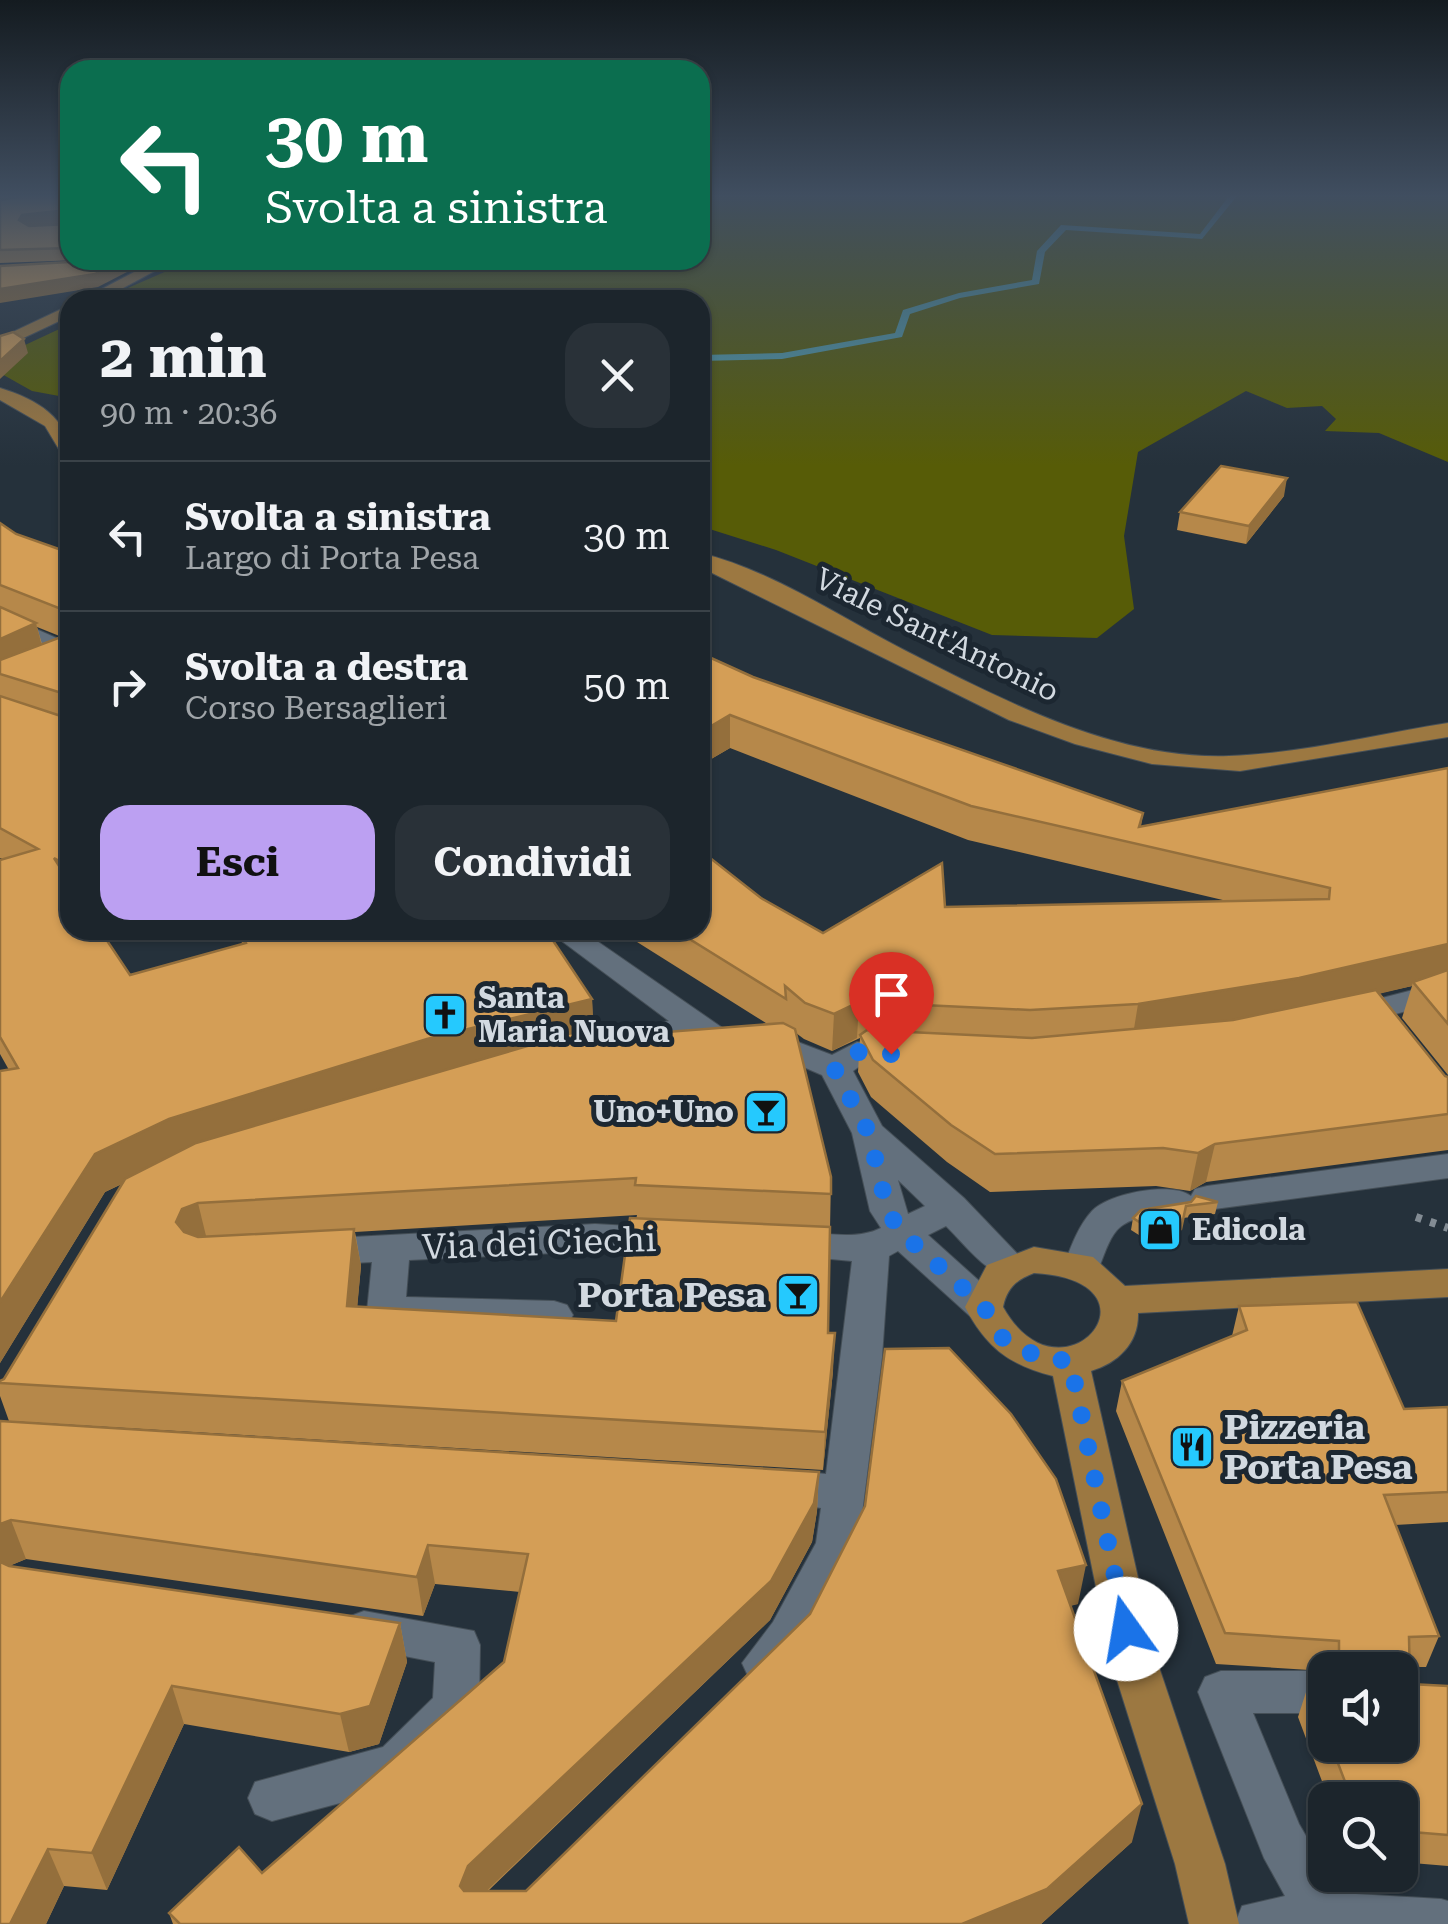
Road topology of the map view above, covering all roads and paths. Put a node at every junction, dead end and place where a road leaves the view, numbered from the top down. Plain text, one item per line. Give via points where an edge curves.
1 (60, 315) edge
2 (0, 344) edge
3 (0, 393) edge
4 (60, 435) edge
5 (710, 564) edge
6 (0, 620) edge
7 (60, 650) edge
8 (60, 659) edge
9 (35, 671) edge
10 (1448, 731) edge
11 (576, 940) edge
12 (1448, 990) edge
13 (1376, 1011) junction
14 (1319, 1023) edge
15 (697, 1026) junction
16 (742, 1036) edge
17 (1398, 1040) edge
18 (782, 1046) edge
19 (590, 1049) edge
20 (933, 1056) edge
21 (834, 1068) junction
22 (869, 1133) junction
23 (1448, 1166) edge
24 (952, 1207) junction
25 (1400, 1210) dead end
26 (1448, 1228) edge
27 (700, 1240) edge
28 (886, 1241) junction
29 (758, 1243) edge
30 (392, 1248) junction
31 (286, 1253) edge
32 (1011, 1266) junction
33 (1082, 1268) junction
34 (1448, 1283) edge
35 (1116, 1300) junction
36 (984, 1307) junction
37 (554, 1315) edge
38 (1070, 1360) junction
39 (733, 1482) edge
40 (844, 1492) junction
41 (316, 1624) edge
42 (741, 1685) edge
43 (1308, 1692) edge
44 (272, 1798) dead end
45 (1328, 1921) edge
46 (1214, 1924) edge
47 (1260, 1924) edge
48 (1440, 1924) edge

1 - 2 main road
3 - 4 main road via 52,422
5 - 10 main road, Viale Sant'Antonio via 1014,714 1154,755 1226,764
6 - 7 street
8 - 9 street
11 - 15 street
12 - 13 street
13 - 14 street
13 - 17 street
15 - 16 street
15 - 19 street
18 - 21 street
20 - 21 street via 857,1052
21 - 22 street
22 - 24 street
22 - 28 street via 888,1212
23 - 33 street via 1108,1215 1098,1222
24 - 28 street
24 - 32 street
25 - 26 path
27 - 30 street, Via dei Ciechi
28 - 29 street
28 - 36 street
28 - 40 street
30 - 31 street, Via dei Ciechi
30 - 37 street via 386,1311
32 - 33 main road via 1034,1260
32 - 36 main road via 987,1290
33 - 35 main road
34 - 35 main road
35 - 38 main road via 1118,1332 1090,1356
36 - 38 main road via 990,1324 1022,1352
38 - 46 main road via 1134,1661
39 - 40 street
40 - 42 street via 837,1545 789,1636
41 - 44 street via 458,1645 456,1707 395,1768
43 - 45 street via 1221,1692 1281,1841
45 - 47 street
45 - 48 street

